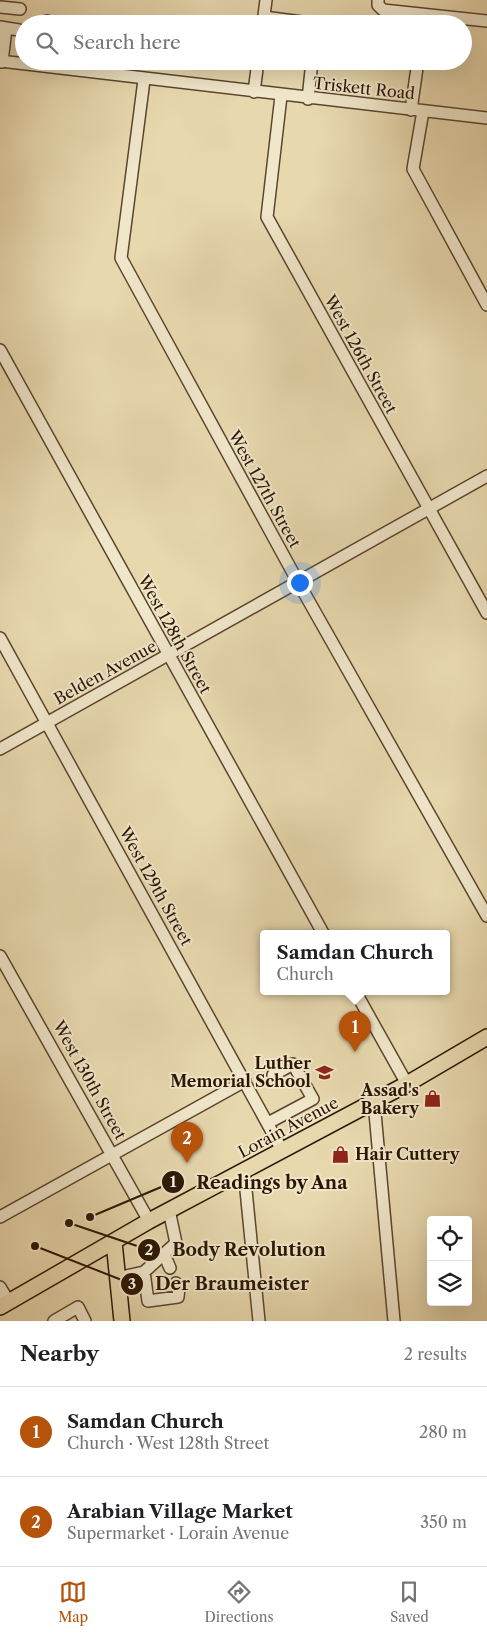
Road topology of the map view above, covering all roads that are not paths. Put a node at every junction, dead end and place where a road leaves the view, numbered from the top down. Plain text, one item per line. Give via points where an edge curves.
1 (266, 0) edge
2 (378, 0) edge
3 (0, 7) edge
4 (20, 9) dead end
5 (264, 15) edge
6 (404, 15) edge
7 (472, 21) edge
8 (487, 21) edge
9 (3, 28) edge
10 (1, 62) edge
11 (15, 63) edge
12 (80, 70) edge
13 (257, 70) edge
14 (311, 70) edge
15 (417, 70) edge
16 (144, 80) junction
17 (254, 92) junction
18 (281, 96) junction
19 (308, 98) junction
20 (411, 110) junction
21 (423, 111) junction
22 (487, 118) edge
23 (487, 305) edge
24 (0, 350) edge
25 (487, 476) edge
26 (428, 509) junction
27 (298, 582) junction
28 (487, 613) edge
29 (0, 638) edge
30 (168, 656) junction
31 (47, 723) junction
32 (0, 750) edge
33 (487, 916) edge
34 (320, 930) edge
35 (0, 956) edge
36 (357, 995) edge
37 (487, 1037) edge
38 (273, 1074) dead end
39 (245, 1081) junction
40 (407, 1084) junction
41 (374, 1102) junction
42 (268, 1123) junction
43 (282, 1150) junction
44 (112, 1155) junction
45 (244, 1170) junction
46 (170, 1210) junction
47 (0, 1217) edge
48 (149, 1221) junction
49 (114, 1242) junction
50 (164, 1254) junction
51 (170, 1268) dead end
52 (144, 1272) junction
53 (117, 1278) junction
54 (176, 1283) dead end
55 (0, 1286) edge
56 (4, 1304) edge
57 (54, 1321) edge
58 (85, 1321) edge
59 (122, 1321) edge
60 (259, 1321) edge
61 (394, 1321) edge

1 - 5 street
2 - 6 street via 383,10
3 - 4 street
7 - 8 street
9 - 10 street
10 - 11 street, Triskett Road
12 - 16 street, Triskett Road
13 - 17 street
14 - 19 street
15 - 20 street
16 - 17 street, Triskett Road
16 - 27 street, West 127th Street via 121,258
17 - 18 street, Triskett Road
18 - 19 street, Triskett Road
18 - 26 street, West 126th Street via 267,217
19 - 20 street, Triskett Road
20 - 21 street, Triskett Road
21 - 22 street, Triskett Road
21 - 23 street via 413,169
24 - 30 street, West 128th Street
25 - 26 street, Belden Avenue
26 - 27 street, Belden Avenue
26 - 28 street, West 126th Street
27 - 30 street, Belden Avenue
27 - 33 street, West 127th Street
29 - 31 street, West 129th Street
30 - 31 street, Belden Avenue
30 - 34 street, West 128th Street
31 - 32 street, Belden Avenue
31 - 39 street, West 129th Street
35 - 44 street, West 130th Street
36 - 40 street
37 - 40 main road, Lorain Avenue
38 - 42 street via 293,1064 313,1099
39 - 42 street, West 129th Street
39 - 44 street
40 - 41 main road, Lorain Avenue
41 - 43 main road, Lorain Avenue
41 - 61 street
42 - 43 street, West 129th Street
43 - 45 main road, Lorain Avenue
44 - 47 street
44 - 48 street, West 130th Street
45 - 46 main road, Lorain Avenue
45 - 60 street
46 - 48 main road, Lorain Avenue
46 - 50 street via 176,1243
48 - 49 main road, Lorain Avenue
49 - 53 main road
49 - 56 main road, Lorain Avenue
50 - 51 street
50 - 52 street
52 - 53 street
52 - 54 street via 148,1301 178,1297
53 - 59 main road
55 - 56 street
57 - 58 street via 78,1307

